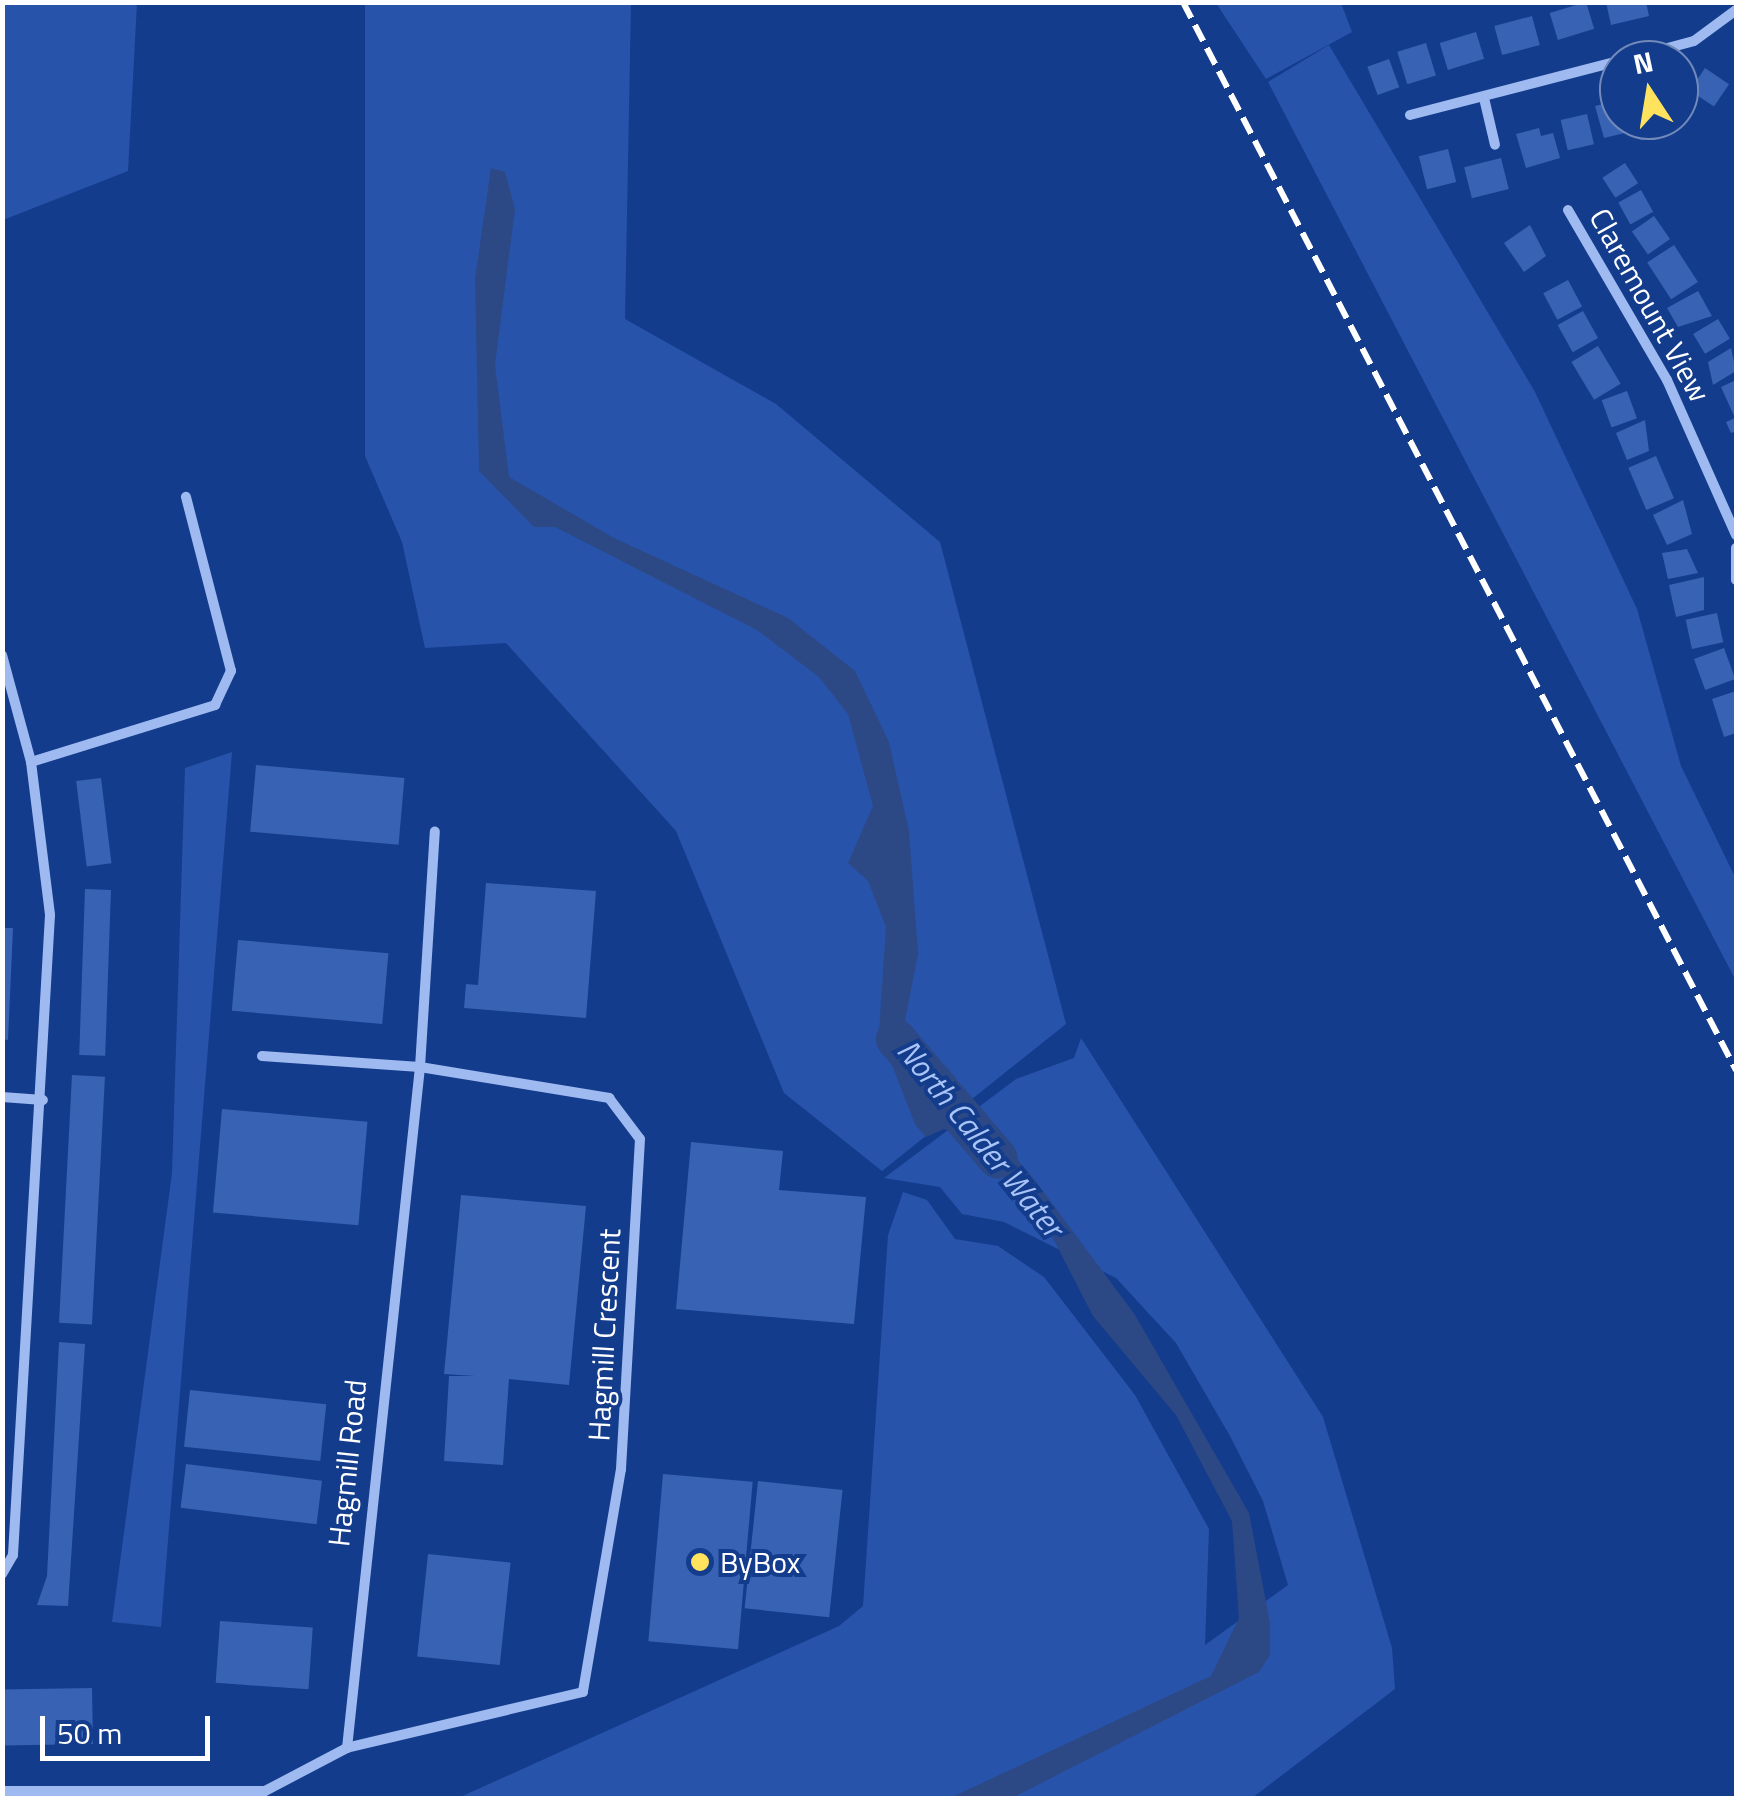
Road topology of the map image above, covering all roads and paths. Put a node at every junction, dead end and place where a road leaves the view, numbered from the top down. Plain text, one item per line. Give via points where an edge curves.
1 (1736, 10) edge
2 (1694, 40) edge
3 (1599, 67) edge
4 (1484, 98) junction
5 (1410, 115) dead end
6 (1496, 145) dead end
7 (1568, 210) dead end
8 (186, 497) dead end
9 (1736, 535) edge
10 (1736, 548) edge
11 (1736, 580) edge
12 (2, 656) edge
13 (31, 762) junction
14 (435, 831) dead end
15 (262, 1056) dead end
16 (420, 1068) junction
17 (2, 1096) edge
18 (43, 1100) junction
19 (2, 1574) edge
20 (347, 1748) junction
21 (2, 1791) edge

1 - 2 street
3 - 4 street
4 - 5 street
4 - 6 street
7 - 9 street, Claremount View via 1667,380
8 - 13 street via 230,671 216,705
10 - 11 street
12 - 13 street
13 - 18 street via 50,915
14 - 16 street, Hagmill Road
15 - 16 street, Hagmill Crescent
16 - 20 street, Hagmill Road
16 - 20 street, Hagmill Crescent via 609,1098 632,1119 640,1139 621,1468 583,1692
17 - 18 street
18 - 19 street via 13,1556
20 - 21 street via 265,1791

